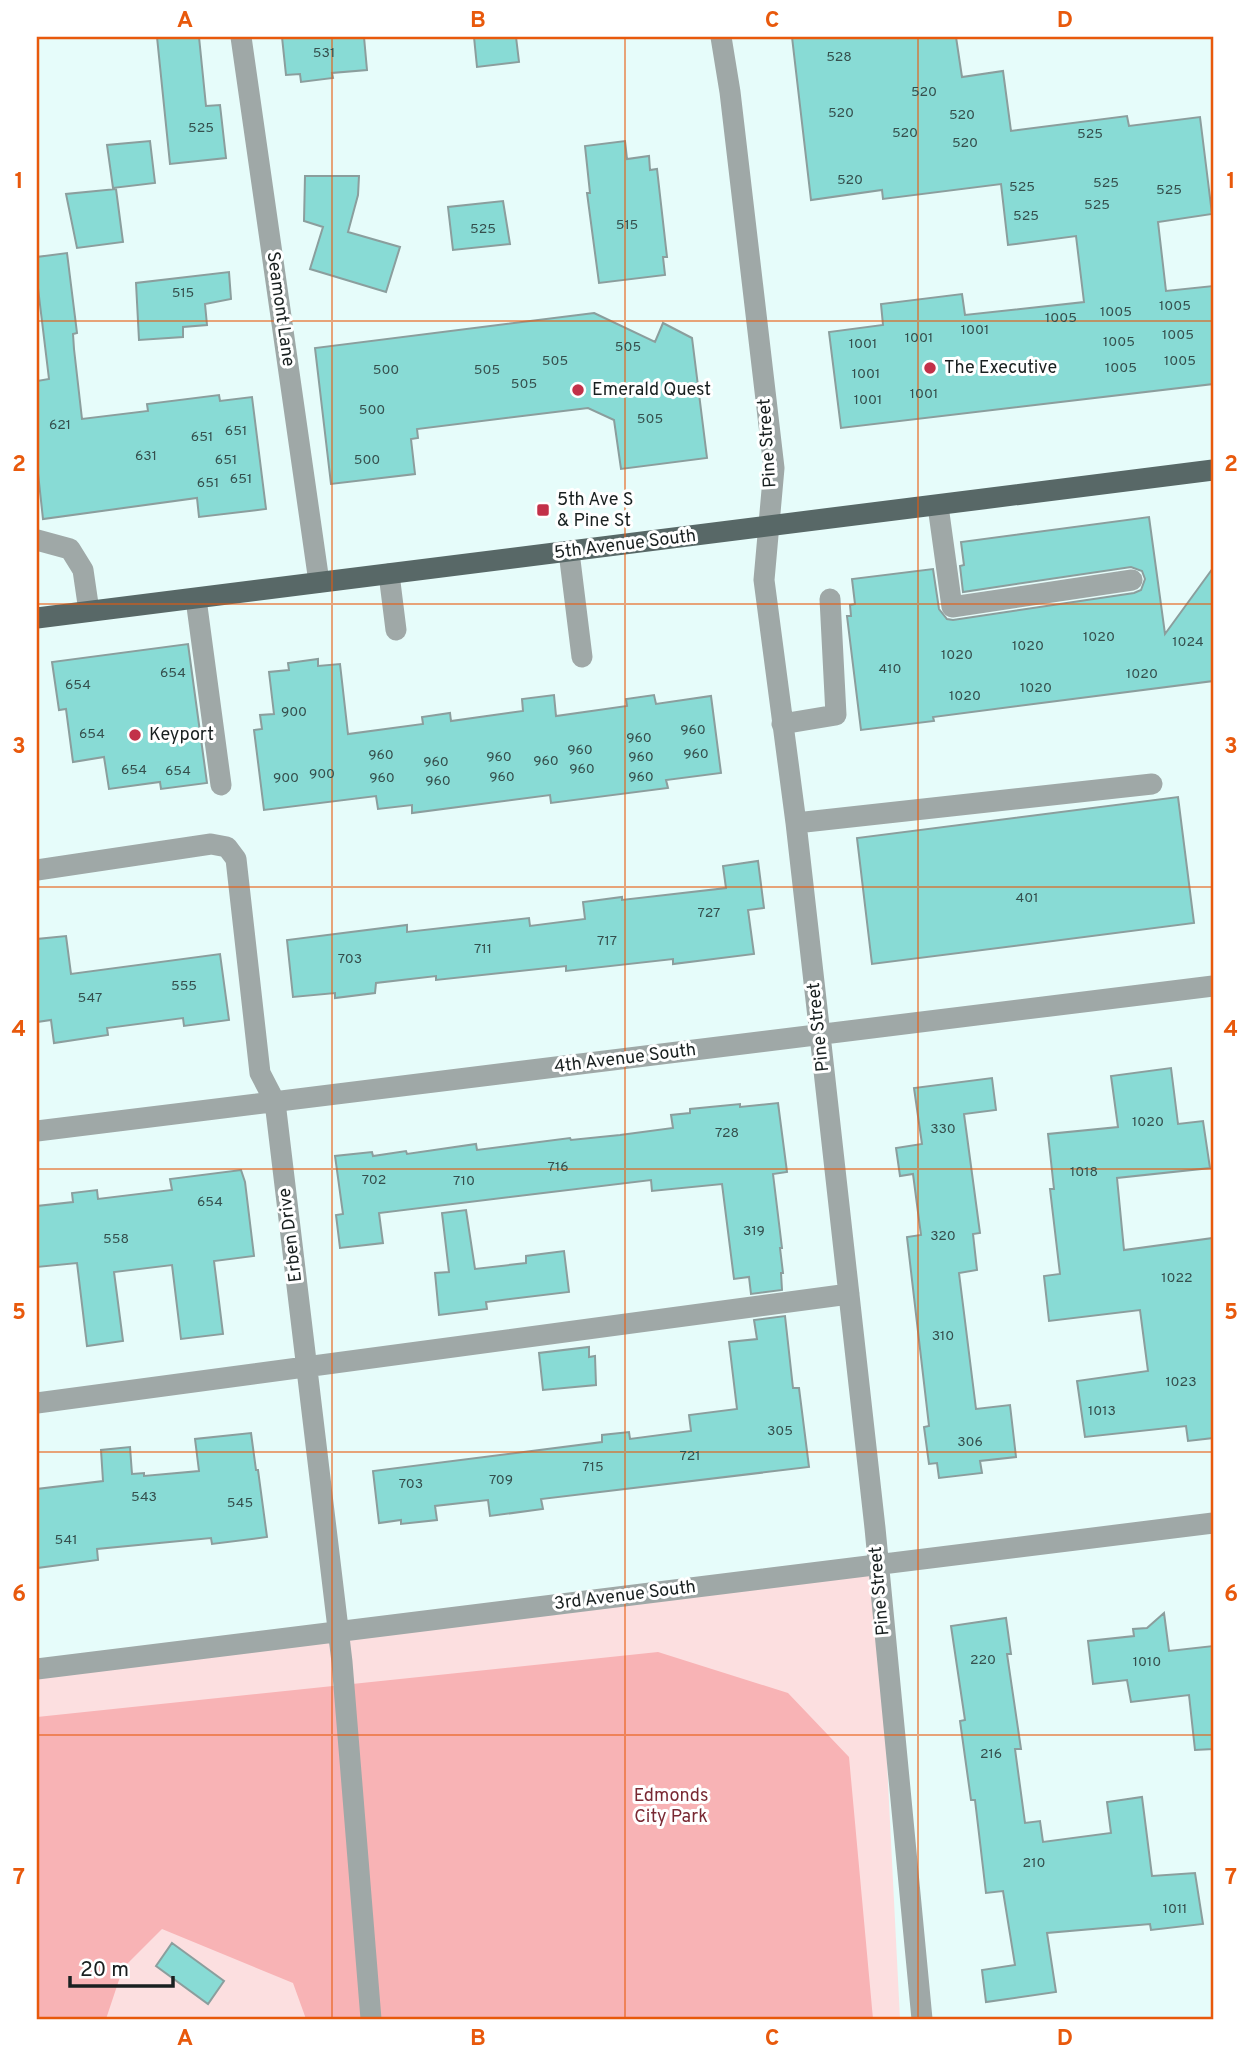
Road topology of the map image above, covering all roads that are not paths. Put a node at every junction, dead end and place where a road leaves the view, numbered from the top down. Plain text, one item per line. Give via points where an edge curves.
1 (241, 37) edge
2 (721, 37) edge
3 (1213, 470) edge
4 (939, 506) junction
5 (769, 527) junction
6 (37, 540) edge
7 (569, 552) junction
8 (389, 574) junction
9 (1132, 580) dead end
10 (319, 582) junction
11 (196, 599) junction
12 (830, 599) dead end
13 (89, 611) junction
14 (37, 618) edge
15 (396, 630) dead end
16 (582, 657) dead end
17 (782, 724) junction
18 (1152, 784) dead end
19 (221, 785) dead end
20 (796, 824) junction
21 (37, 870) edge
22 (1213, 986) edge
23 (820, 1035) junction
24 (275, 1102) junction
25 (37, 1131) edge
26 (849, 1294) junction
27 (307, 1367) junction
28 (37, 1403) edge
29 (1213, 1523) edge
30 (877, 1566) junction
31 (338, 1630) junction
32 (37, 1669) edge
33 (371, 2019) edge
34 (922, 2019) edge

1 - 10 street, Seamont Lane
2 - 5 street, Pine Street via 774,468
3 - 4 main road, 5th Avenue South
4 - 5 main road, 5th Avenue South
4 - 9 street via 952,607
5 - 7 main road, 5th Avenue South
5 - 17 street, Pine Street via 764,580
6 - 13 street via 70,549 83,570
7 - 8 main road, 5th Avenue South
7 - 16 street
8 - 10 main road, 5th Avenue South
8 - 15 street
10 - 11 main road, 5th Avenue South
11 - 13 main road, 5th Avenue South
11 - 19 street
12 - 17 street via 836,715
13 - 14 main road, 5th Avenue South
17 - 20 street, Pine Street
18 - 20 street
20 - 23 street, Pine Street
21 - 24 street, Erben Drive via 211,844 227,847 236,859 260,1073
22 - 23 street, 4th Avenue South
23 - 24 street, 4th Avenue South
23 - 26 street, Pine Street
24 - 25 street, 4th Avenue South
24 - 27 street, Erben Drive
26 - 27 street
26 - 30 street, Pine Street
27 - 28 street
27 - 31 street, Erben Drive
29 - 30 street, 3rd Avenue South
30 - 31 street, 3rd Avenue South
30 - 34 street, Pine Street
31 - 32 street, 3rd Avenue South
31 - 33 street, Erben Drive

